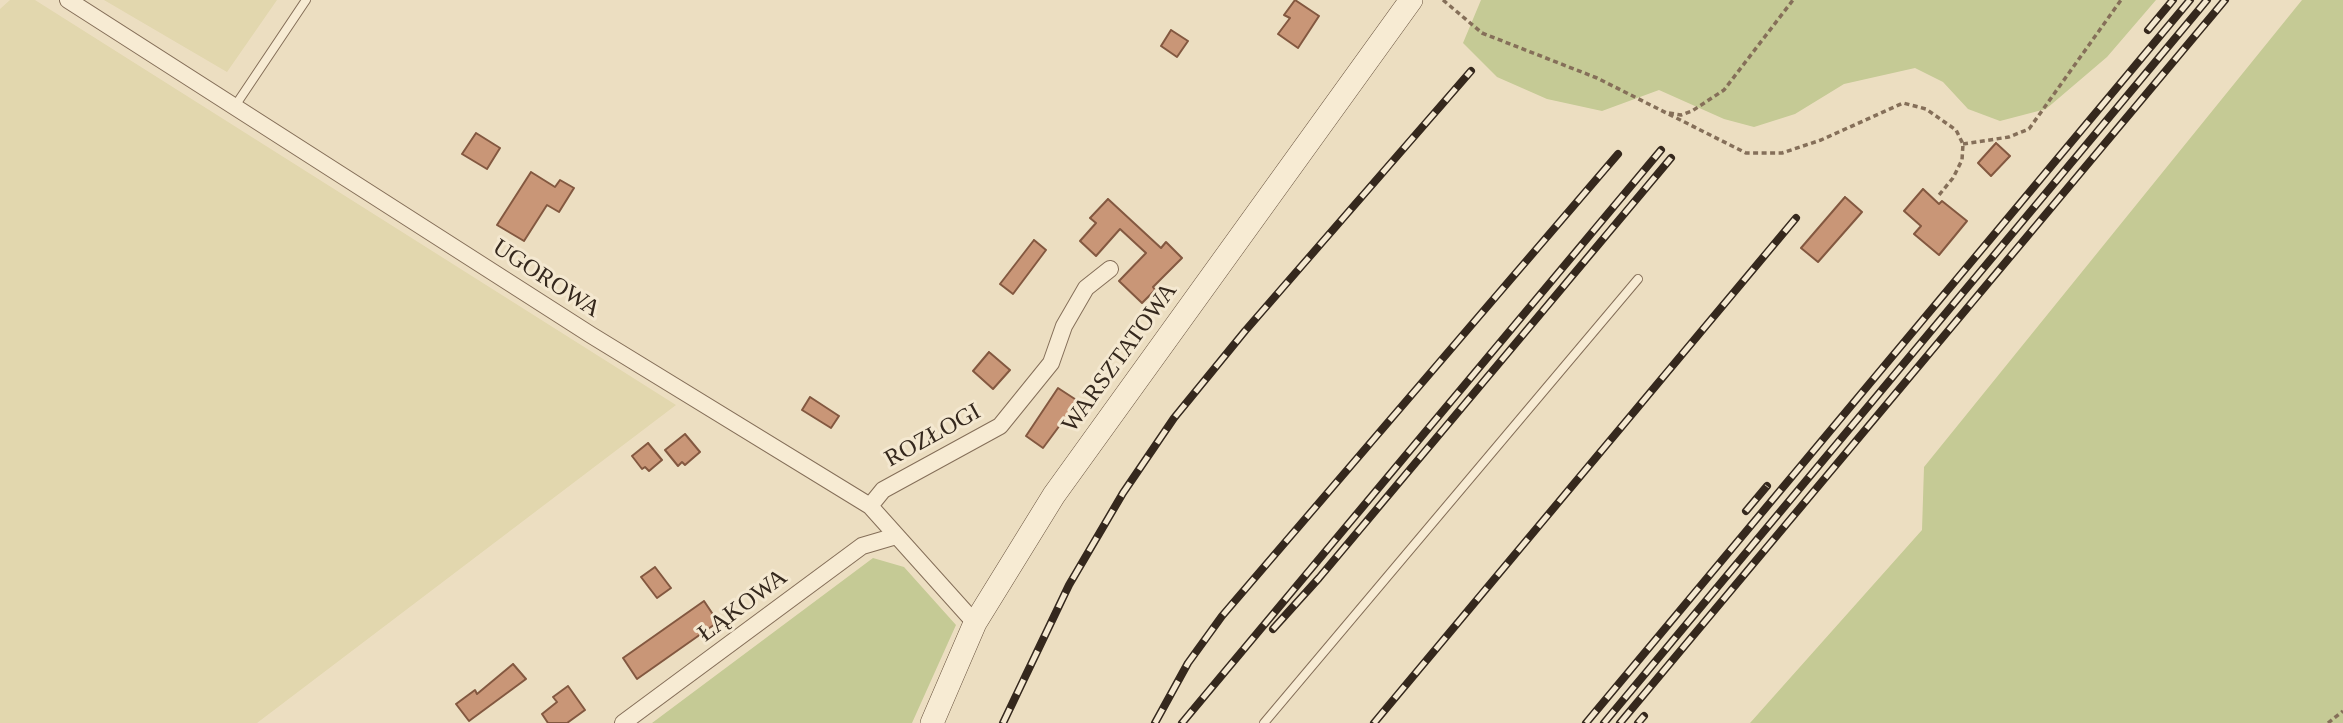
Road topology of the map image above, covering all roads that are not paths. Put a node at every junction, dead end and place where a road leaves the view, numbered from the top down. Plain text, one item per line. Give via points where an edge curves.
1 (68, 0) edge
2 (306, 0) edge
3 (1411, 0) edge
4 (235, 106) junction
5 (1110, 269) dead end
6 (1638, 279) dead end
7 (870, 506) junction
8 (896, 536) junction
9 (975, 623) junction
10 (623, 723) edge
11 (932, 723) edge
12 (1264, 723) edge

1 - 4 street, UGOROWA
2 - 4 lane
3 - 9 street, WARSZTATOWA via 1054,495
4 - 7 street, UGOROWA via 591,335
5 - 7 street, ROZŁOGI via 1086,288 1064,326 1051,363 1000,426 883,490
6 - 12 lane
7 - 8 street, UGOROWA
8 - 9 street, UGOROWA
8 - 10 street, ŁĄKOWA via 862,546
9 - 11 street, WARSZTATOWA

